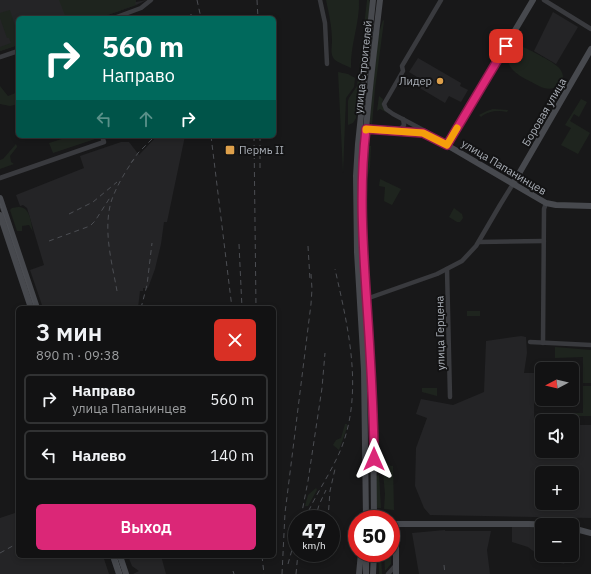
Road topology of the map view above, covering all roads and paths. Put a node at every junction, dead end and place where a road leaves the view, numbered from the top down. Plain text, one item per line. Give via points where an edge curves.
1 (151, 0) edge
2 (320, 0) edge
3 (373, 0) edge
4 (380, 0) edge
5 (441, 0) edge
6 (533, 0) edge
7 (544, 0) edge
8 (119, 16) edge
9 (591, 29) edge
10 (591, 49) edge
11 (16, 51) edge
12 (0, 57) edge
13 (327, 64) dead end
14 (403, 119) junction
15 (410, 123) junction
16 (363, 129) junction
17 (399, 131) junction
18 (409, 131) junction
19 (434, 137) junction
20 (103, 138) edge
21 (447, 145) junction
22 (0, 178) edge
23 (513, 184) junction
24 (0, 198) edge
25 (546, 203) junction
26 (591, 206) edge
27 (0, 215) edge
28 (544, 240) junction
29 (479, 242) junction
30 (447, 270) junction
31 (366, 299) junction
32 (30, 306) edge
33 (36, 306) edge
34 (530, 342) dead end
35 (543, 343) junction
36 (591, 345) edge
37 (450, 397) dead end
38 (366, 510) edge
39 (374, 510) edge
40 (400, 524) edge
41 (535, 524) edge
42 (579, 530) edge
43 (591, 533) edge
44 (114, 558) edge
45 (121, 558) edge
46 (360, 562) edge
47 (366, 562) edge
48 (374, 562) edge
49 (396, 562) edge
50 (396, 565) junction
51 (119, 574) edge
52 (126, 574) edge
53 (359, 574) edge
54 (366, 574) edge
55 (373, 574) edge
56 (388, 574) edge
57 (396, 574) edge

1 - 8 street via 141,8
2 - 13 street via 325,23
3 - 16 main road, улица Строителей
4 - 16 main road, улица Строителей
5 - 14 street, улица Папанинцев via 402,66 403,71 386,99 386,109
6 - 21 main road
7 - 9 street
10 - 23 main road, Боровая улица
11 - 12 street
14 - 15 street, улица Папанинцев
14 - 17 street via 404,124
15 - 18 street via 407,127
15 - 19 street, улица Папанинцев
16 - 17 main road, улица Папанинцев
16 - 31 main road, улица Строителей via 361,205
16 - 38 main road, улица Строителей via 356,176 356,229 364,370
17 - 18 main road, улица Папанинцев
18 - 19 main road, улица Папанинцев
19 - 21 main road, улица Папанинцев
20 - 22 street via 104,142
21 - 23 main road, улица Папанинцев
23 - 25 main road, улица Папанинцев
23 - 29 street
24 - 33 main road
25 - 26 main road, улица Папанинцев
25 - 28 street
27 - 32 main road
28 - 29 street
28 - 35 street
29 - 30 street via 462,261
30 - 31 street
30 - 37 street, улица Герцена
31 - 39 main road, улица Строителей via 374,436
34 - 35 street
35 - 36 street
40 - 41 main road
42 - 43 main road
44 - 51 main road
45 - 52 main road
46 - 53 main road
47 - 54 main road
48 - 55 main road
49 - 50 main road
50 - 56 street
50 - 57 main road

